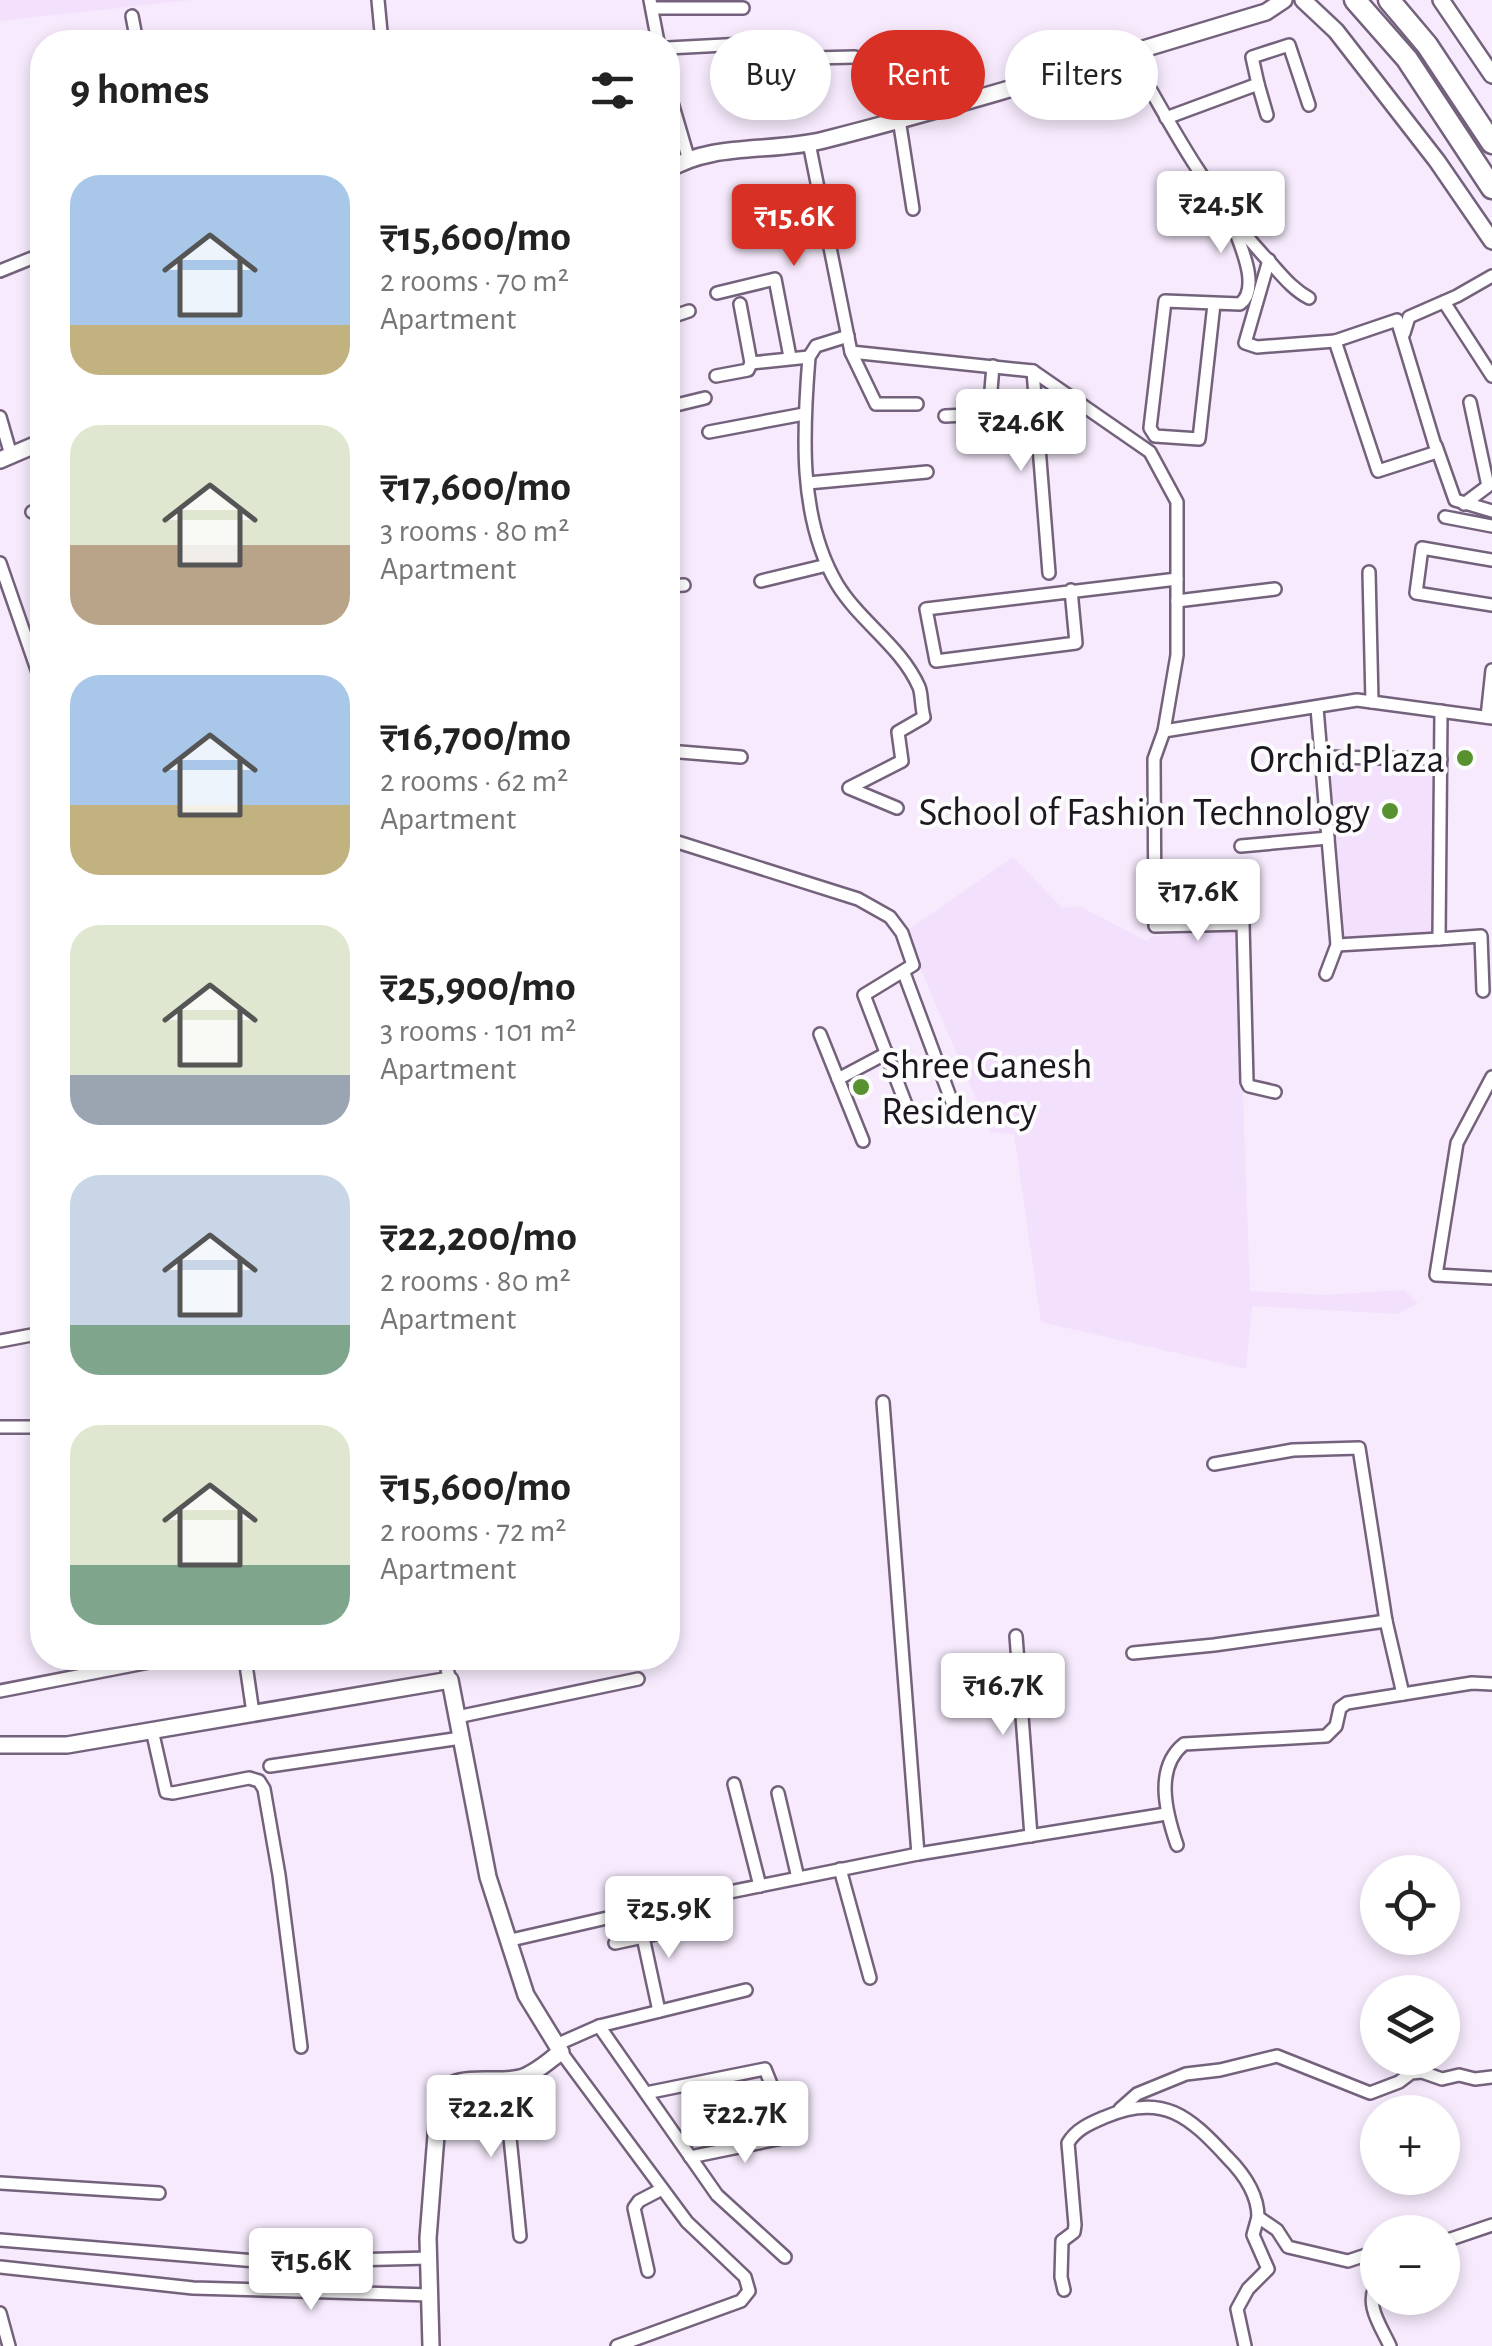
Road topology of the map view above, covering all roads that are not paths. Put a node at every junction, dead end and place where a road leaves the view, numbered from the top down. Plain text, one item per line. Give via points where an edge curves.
1 (378, 0) edge
2 (1284, 0) edge
3 (1303, 0) edge
4 (1355, 0) edge
5 (1389, 0) edge
6 (1441, 0) edge
7 (651, 4) edge
8 (744, 8) dead end
9 (132, 16) dead end
10 (135, 30) edge
11 (381, 30) edge
12 (656, 30) edge
13 (1158, 44) edge
14 (680, 47) edge
15 (851, 57) edge
16 (1492, 75) edge
17 (1258, 84) junction
18 (1158, 103) edge
19 (1309, 105) dead end
20 (1267, 115) dead end
21 (1166, 118) junction
22 (899, 120) joint
23 (680, 130) edge
24 (809, 142) junction
25 (1492, 143) edge
26 (688, 157) junction
27 (680, 162) edge
28 (1492, 188) edge
29 (913, 210) dead end
30 (1232, 218) junction
31 (1492, 240) edge
32 (30, 259) edge
33 (1268, 260) junction
34 (0, 271) edge
35 (1492, 276) edge
36 (717, 293) dead end
37 (1309, 298) dead end
38 (1444, 302) junction
39 (740, 304) dead end
40 (1214, 304) junction
41 (689, 311) dead end
42 (680, 314) edge
43 (848, 336) junction
44 (1336, 341) junction
45 (851, 352) junction
46 (790, 357) junction
47 (808, 357) junction
48 (751, 363) junction
49 (993, 366) junction
50 (1033, 371) junction
51 (716, 376) dead end
52 (1492, 376) edge
53 (706, 398) dead end
54 (1470, 402) dead end
55 (680, 403) edge
56 (917, 404) dead end
57 (804, 414) junction
58 (945, 416) dead end
59 (0, 417) edge
60 (709, 432) dead end
61 (30, 447) edge
62 (1437, 452) junction
63 (5, 457) edge
64 (926, 472) dead end
65 (808, 483) junction
66 (1464, 504) junction
67 (1492, 511) edge
68 (1445, 516) dead end
69 (1492, 526) edge
70 (1492, 560) edge
71 (0, 564) edge
72 (827, 564) junction
73 (1369, 572) dead end
74 (1049, 573) dead end
75 (1177, 579) junction
76 (761, 581) dead end
77 (680, 585) edge
78 (684, 585) dead end
79 (1275, 588) dead end
80 (1070, 590) junction
81 (1177, 601) junction
82 (1492, 605) edge
83 (30, 650) edge
84 (1492, 670) edge
85 (1372, 702) junction
86 (1317, 708) junction
87 (1441, 710) junction
88 (1490, 717) edge
89 (1164, 731) junction
90 (680, 752) edge
91 (1322, 757) junction
92 (741, 758) dead end
93 (1441, 759) junction
94 (897, 808) dead end
95 (1328, 838) junction
96 (680, 844) edge
97 (1241, 846) dead end
98 (1439, 939) junction
99 (1337, 945) junction
100 (904, 973) junction
101 (1326, 974) dead end
102 (1483, 991) dead end
103 (820, 1034) dead end
104 (887, 1052) junction
105 (1492, 1077) edge
106 (838, 1080) junction
107 (1275, 1092) dead end
108 (956, 1114) dead end
109 (910, 1115) dead end
110 (862, 1141) dead end
111 (1492, 1278) edge
112 (30, 1335) edge
113 (0, 1341) edge
114 (882, 1402) dead end
115 (0, 1427) edge
116 (30, 1427) edge
117 (1214, 1464) dead end
118 (1386, 1621) junction
119 (1016, 1636) dead end
120 (1133, 1653) dead end
121 (110, 1670) edge
122 (247, 1670) edge
123 (447, 1670) edge
124 (638, 1679) dead end
125 (450, 1680) junction
126 (1492, 1684) edge
127 (0, 1692) edge
128 (1403, 1694) junction
129 (253, 1713) junction
130 (457, 1717) junction
131 (152, 1730) junction
132 (461, 1738) junction
133 (0, 1745) edge
134 (270, 1766) dead end
135 (734, 1784) dead end
136 (778, 1793) dead end
137 (1166, 1814) junction
138 (1031, 1836) junction
139 (1177, 1845) dead end
140 (918, 1854) junction
141 (840, 1870) junction
142 (798, 1878) junction
143 (760, 1886) junction
144 (700, 1923) dead end
145 (643, 1937) junction
146 (511, 1940) junction
147 (615, 1943) dead end
148 (870, 1978) dead end
149 (746, 1990) dead end
150 (659, 2011) junction
151 (599, 2026) junction
152 (301, 2047) dead end
153 (558, 2048) junction
154 (1492, 2077) edge
155 (504, 2079) junction
156 (646, 2093) junction
157 (1115, 2112) junction
158 (690, 2157) junction
159 (0, 2183) edge
160 (662, 2189) junction
161 (158, 2193) dead end
162 (1258, 2218) junction
163 (1492, 2225) edge
164 (520, 2236) dead end
165 (1460, 2236) edge
166 (0, 2240) edge
167 (784, 2257) dead end
168 (1360, 2257) edge
169 (429, 2258) junction
170 (0, 2268) edge
171 (648, 2271) dead end
172 (1064, 2290) dead end
173 (430, 2295) junction
174 (0, 2313) edge
175 (1375, 2315) edge
176 (10, 2346) edge
177 (431, 2346) edge
178 (618, 2346) edge
179 (1245, 2346) edge
180 (1390, 2346) edge

1 - 11 street
2 - 13 street via 1266,12
3 - 31 street via 1336,31
4 - 28 highway via 1406,60
5 - 25 highway via 1427,44
6 - 16 street
7 - 8 street
7 - 12 street
9 - 10 street
14 - 15 street via 762,44 770,60
17 - 19 street via 1252,56 1289,45
17 - 20 street
17 - 21 street
18 - 21 street
21 - 30 street
22 - 24 street
22 - 29 street
23 - 26 street
24 - 26 street
24 - 43 street
26 - 27 street
30 - 33 street
30 - 40 street via 1248,294 1240,304
32 - 34 street
33 - 37 street
33 - 44 street via 1245,343
35 - 38 street
36 - 46 street via 776,279
38 - 52 street
38 - 62 street via 1409,317 1404,332
39 - 48 street
40 - 40 street via 1170,299 1163,305 1150,428 1155,436 1199,439
41 - 42 street
43 - 45 street
43 - 47 street via 816,346
44 - 62 street via 1378,471
44 - 62 street via 1397,320
45 - 49 street
45 - 56 street via 876,404
46 - 47 street
46 - 48 street
47 - 57 street
48 - 51 street via 748,370
49 - 50 street
49 - 58 street via 989,414
50 - 74 street
50 - 75 street via 1150,452 1177,502
53 - 55 street
54 - 66 street via 1488,486
57 - 60 street
57 - 65 street
59 - 63 street
61 - 63 street
62 - 66 street via 1450,492
64 - 65 street
65 - 72 street
66 - 67 street
68 - 69 street
70 - 82 street via 1422,548 1416,593
71 - 83 street
72 - 76 street
72 - 94 street via 858,614 881,633 920,688 924,717 898,732 902,760 849,788
73 - 85 street
75 - 80 street
75 - 81 street
77 - 78 street
79 - 81 street
80 - 80 street via 1076,642 936,661 926,609
81 - 89 street via 1177,655
84 - 88 street
85 - 86 street
85 - 87 street
86 - 89 street
86 - 91 street
87 - 88 street
87 - 93 street
89 - 107 street via 1154,759 1155,926 1243,924 1247,1082
90 - 92 street
91 - 93 street
91 - 95 street
93 - 98 street
95 - 97 street
95 - 99 street
96 - 100 street via 858,899 890,917 913,958
98 - 99 street
98 - 102 street via 1482,936
99 - 101 street
100 - 104 street via 864,995
100 - 108 street
103 - 106 street
104 - 106 street
104 - 109 street
105 - 111 street via 1456,1142 1436,1275
106 - 110 street
112 - 113 street
114 - 140 street
115 - 116 street
117 - 118 street via 1293,1450 1360,1448
118 - 120 street
118 - 128 street
119 - 138 street
121 - 127 street
122 - 129 street
123 - 125 street
124 - 130 street
125 - 129 street
125 - 130 street
126 - 128 street
128 - 137 street via 1348,1703 1326,1736 1184,1744 1168,1770
129 - 131 street
130 - 132 street
131 - 133 street via 67,1745
131 - 152 street via 166,1792 249,1778 264,1789
132 - 134 street
132 - 146 street via 482,1854
135 - 143 street
136 - 142 street
137 - 138 street
137 - 139 street
138 - 140 street
140 - 141 street
141 - 142 street
141 - 148 street
142 - 143 street
143 - 146 street
144 - 145 street
145 - 147 street
145 - 150 street
146 - 153 street via 526,1995
149 - 150 street
150 - 151 street
151 - 153 street
151 - 156 street
153 - 155 street via 532,2072
153 - 160 street
154 - 157 street via 1411,2073 1370,2092 1277,2056 1186,2074 1137,2094
155 - 164 street
155 - 169 street via 456,2082 439,2097
156 - 158 street
156 - 158 street via 765,2068 792,2136
157 - 162 street via 1162,2109 1190,2120 1240,2170
157 - 172 street via 1068,2143 1075,2225 1062,2241
158 - 167 street via 717,2195
159 - 161 street
160 - 171 street via 634,2208
160 - 178 street via 745,2277 749,2292 742,2301
162 - 168 street via 1288,2247 1348,2261
162 - 179 street via 1253,2235 1268,2269 1237,2309
163 - 165 street
166 - 169 street via 268,2262
169 - 173 street
170 - 173 street via 193,2288
173 - 177 street
174 - 176 street
175 - 180 street

